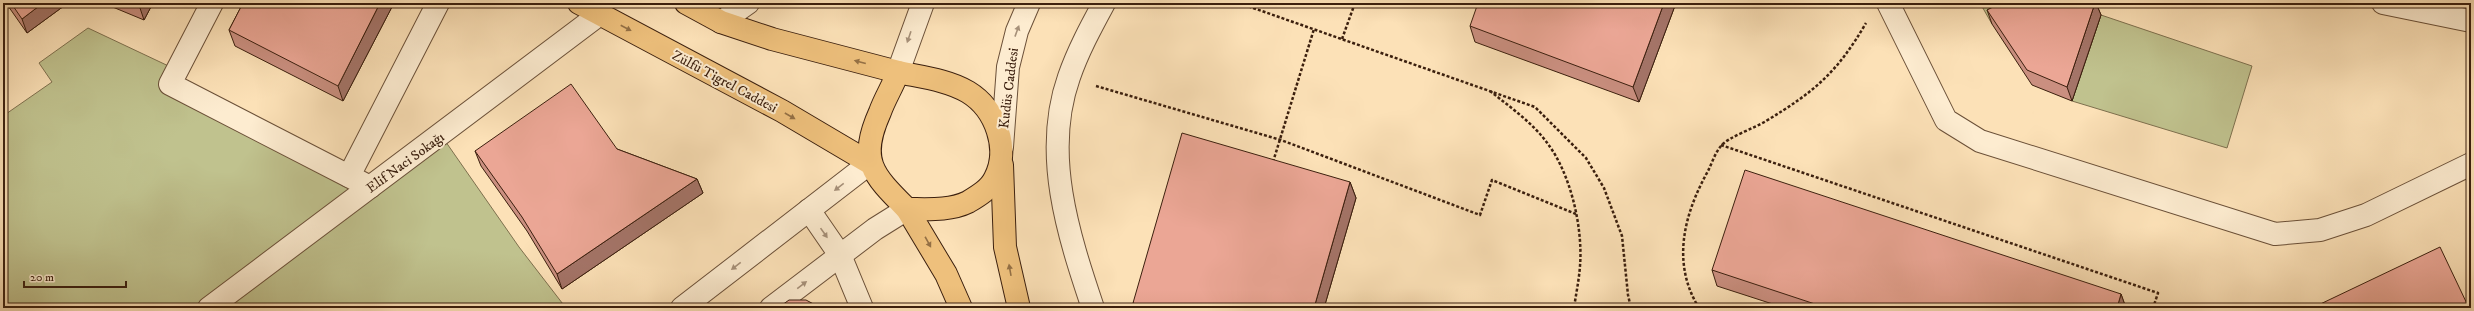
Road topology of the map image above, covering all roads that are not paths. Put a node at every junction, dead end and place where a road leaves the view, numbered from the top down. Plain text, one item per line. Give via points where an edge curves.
1 (212, 3) edge
2 (438, 3) edge
3 (579, 3) edge
4 (686, 3) edge
5 (748, 3) edge
6 (923, 3) edge
7 (1029, 3) edge
8 (1104, 3) edge
9 (1888, 3) edge
10 (2383, 3) edge
11 (600, 14) junction
12 (2471, 21) edge
13 (721, 22) junction
14 (898, 72) junction
15 (1002, 153) junction
16 (870, 163) junction
17 (2471, 164) edge
18 (349, 176) junction
19 (370, 187) junction
20 (907, 209) junction
21 (809, 210) junction
22 (840, 256) junction
23 (209, 308) edge
24 (682, 308) edge
25 (770, 308) edge
26 (862, 308) edge
27 (961, 308) edge
28 (1019, 308) edge
29 (1093, 308) edge

1 - 18 street via 170,84
2 - 18 street
3 - 11 main road, Zülfü Tigrel Caddesi
4 - 13 main road
5 - 13 street
6 -> 14 street
15 -> 7 street, Kudüs Caddesi via 1008,67 1017,31
8 - 29 street via 1080,48 1069,78 1058,132 1057,165 1068,225
9 - 17 street via 1946,120 1961,131 1980,141 2275,234 2320,230 2366,215
10 - 12 street
11 -> 16 main road, Zülfü Tigrel Caddesi via 782,111
11 - 19 street, Elif Naci Sokağı
14 -> 13 main road
14 - 15 main road via 930,79 968,92 980,101 992,116
14 - 16 main road via 879,114 872,137
15 - 20 main road via 995,179 982,193 948,208
28 -> 15 main road via 1005,247
16 - 20 main road via 877,177
16 -> 21 street
18 - 19 street
19 - 23 street, Elif Naci Sokağı
20 - 22 street
20 -> 27 main road via 946,274
21 -> 22 street
21 -> 24 street
25 -> 22 street
22 - 26 street

